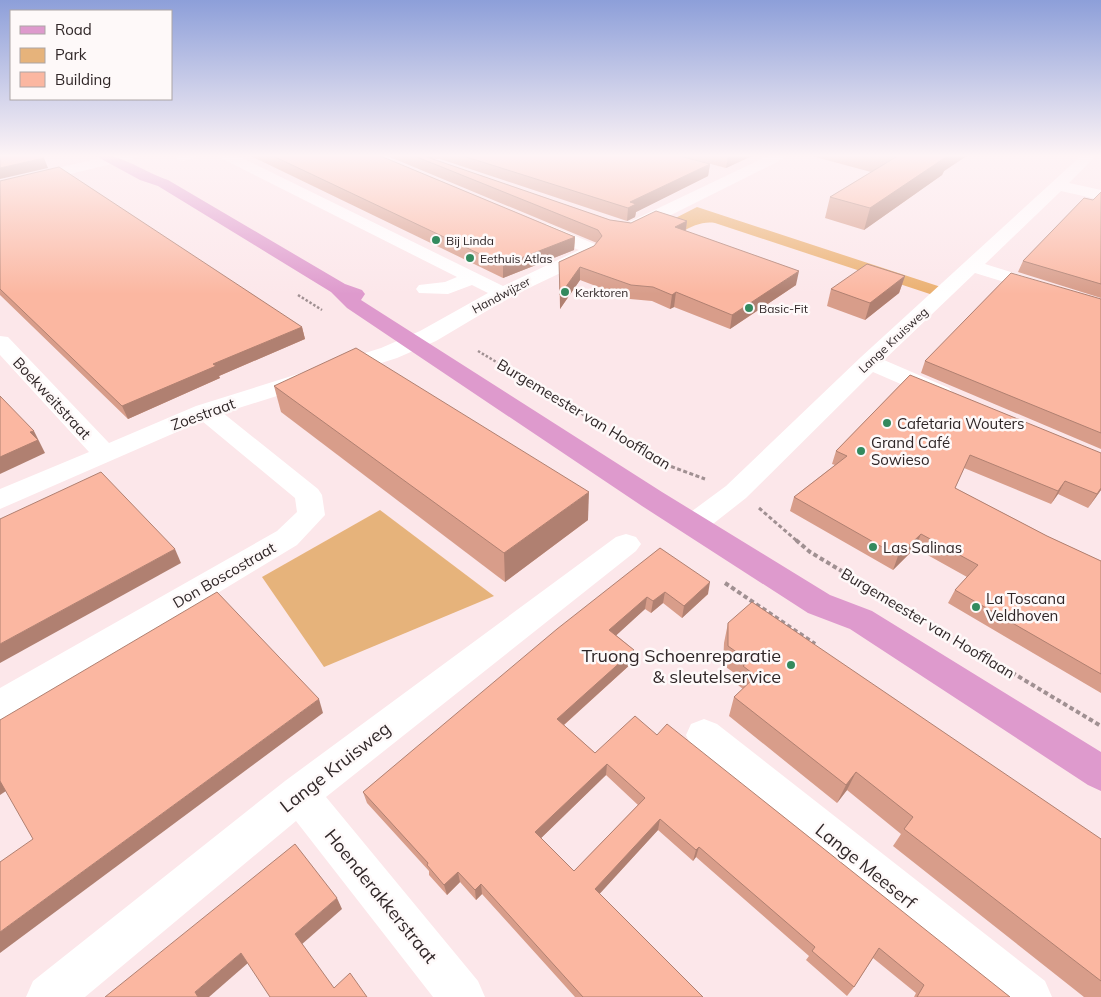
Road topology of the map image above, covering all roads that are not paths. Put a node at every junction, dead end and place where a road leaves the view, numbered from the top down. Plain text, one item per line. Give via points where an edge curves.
1 (194, 202) edge
2 (320, 202) edge
3 (680, 202) edge
4 (1040, 202) edge
5 (523, 220) edge
6 (622, 228) edge
7 (972, 266) junction
8 (472, 278) junction
9 (426, 289) dead end
10 (503, 293) junction
11 (1101, 306) edge
12 (427, 336) junction
13 (0, 342) edge
14 (868, 362) junction
15 (958, 400) edge
16 (205, 411) junction
17 (104, 453) junction
18 (0, 500) edge
19 (701, 519) junction
20 (626, 544) dead end
21 (0, 706) edge
22 (704, 735) dead end
23 (1101, 772) edge
24 (299, 794) junction
25 (49, 997) edge
26 (462, 997) edge
27 (1029, 997) edge

1 - 12 main road, Burgemeester van Hoofflaan via 338,288 354,304
2 - 8 street
3 - 6 street
4 - 7 street, Lange Kruisweg
5 - 10 street, Handwijzer via 590,248 586,254
7 - 11 street
7 - 14 street, Lange Kruisweg
8 - 9 street via 448,288
8 - 10 street
10 - 12 street, Handwijzer
12 - 16 street, Zoestraat via 388,353
12 - 19 main road, Burgemeester van Hoofflaan
13 - 17 street, Boekweitstraat
14 - 15 street
14 - 19 street, Lange Kruisweg via 736,492
16 - 17 street, Zoestraat
16 - 21 street, Don Boscostraat via 308,495 310,515 287,538
17 - 18 street, Zoestraat
19 - 23 main road, Burgemeester van Hoofflaan via 819,604 861,620
20 - 24 street, Lange Kruisweg
22 - 27 street, Lange Meeserf
24 - 25 street, Lange Kruisweg
24 - 26 street, Hoenderakkerstraat

